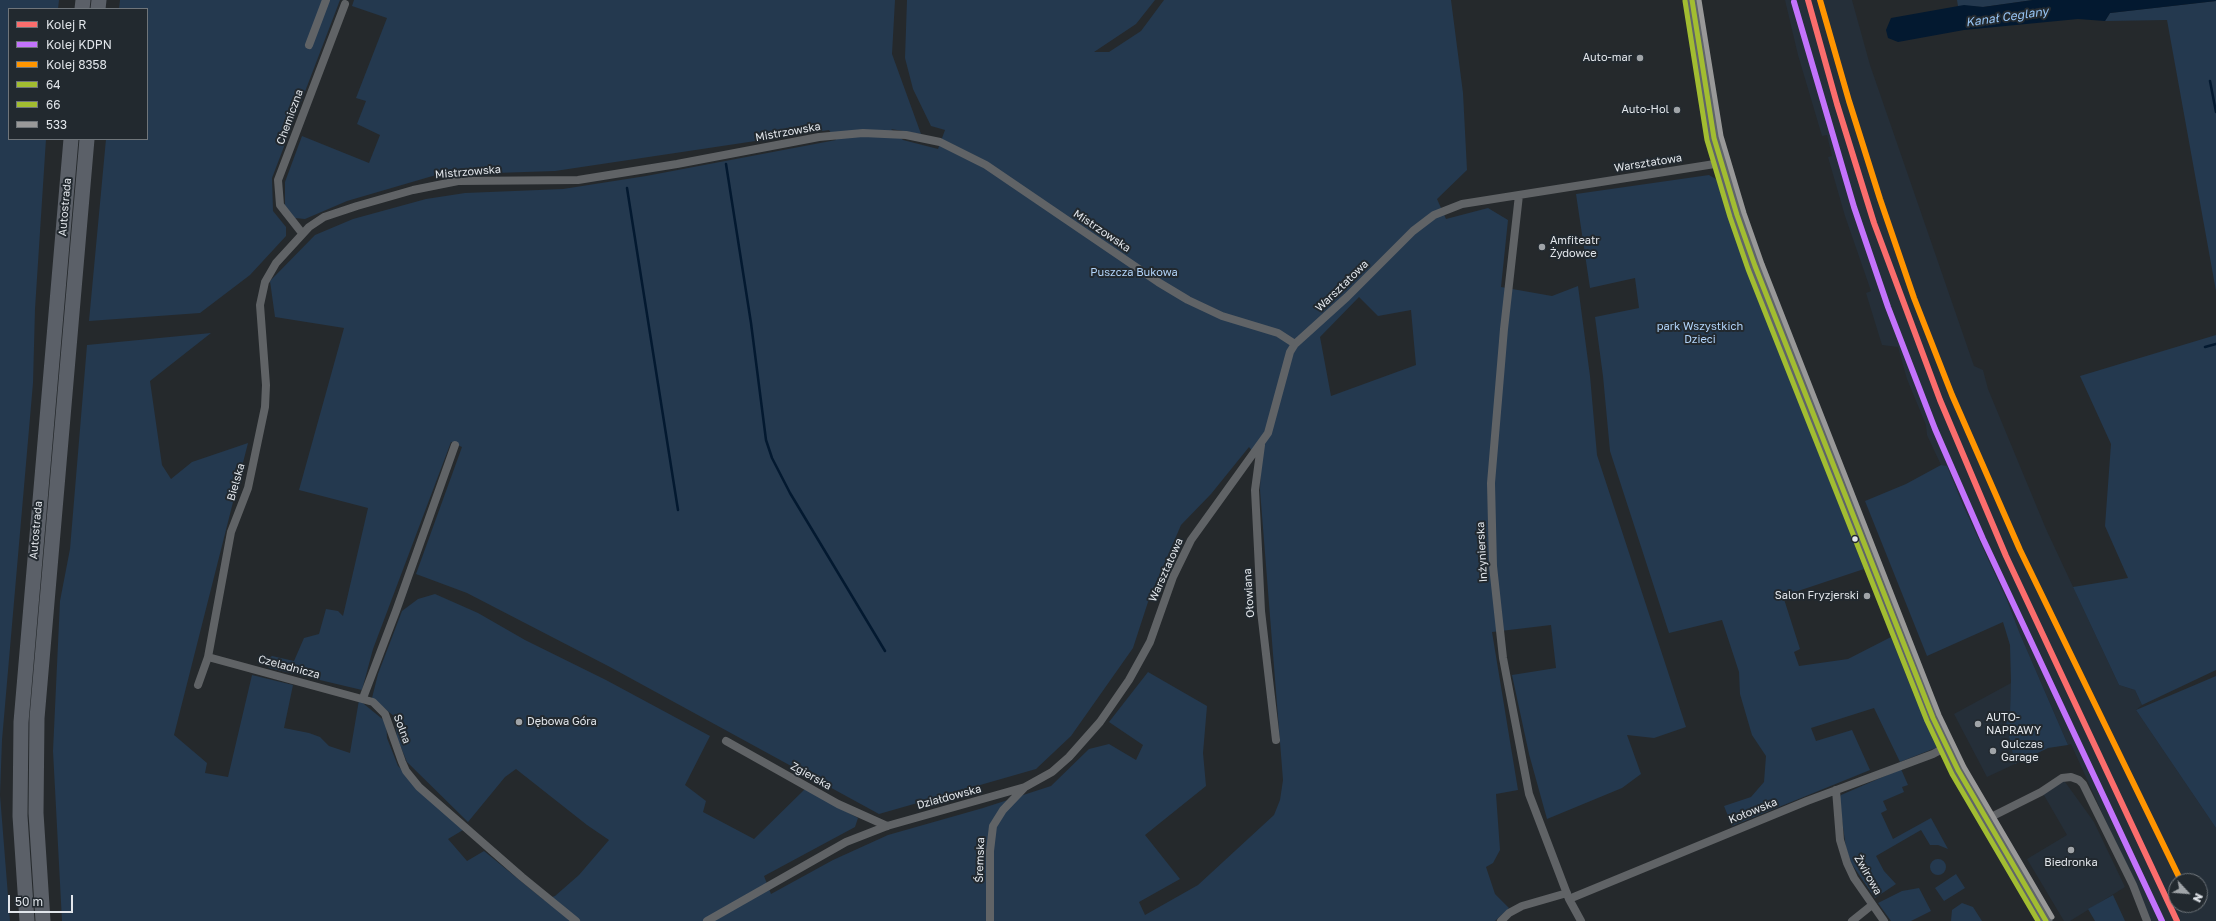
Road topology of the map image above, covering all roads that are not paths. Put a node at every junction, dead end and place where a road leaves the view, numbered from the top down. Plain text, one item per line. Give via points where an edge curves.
1 (326, 0) edge
2 (1692, 0) edge
3 (345, 4) dead end
4 (309, 45) dead end
5 (71, 140) edge
6 (87, 140) edge
7 (1721, 163) junction
8 (1519, 195) junction
9 (302, 233) junction
10 (265, 282) joint
11 (1295, 344) junction
12 (1261, 444) junction
13 (455, 445) dead end
14 (1150, 642) joint
15 (208, 657) junction
16 (198, 685) dead end
17 (363, 698) junction
18 (1276, 740) dead end
19 (726, 741) dead end
20 (1946, 747) junction
21 (1025, 787) junction
22 (1836, 790) junction
23 (1987, 819) junction
24 (887, 826) junction
25 (1568, 896) junction
26 (1872, 905) junction
27 (27, 921) edge
28 (43, 921) edge
29 (576, 921) edge
30 (707, 921) edge
31 (990, 921) edge
32 (1501, 921) edge
33 (1581, 921) edge
34 (1852, 921) edge
35 (1884, 921) edge
36 (2046, 921) edge
37 (2147, 921) edge

1 - 4 street
2 - 7 main road via 1712,124
3 - 9 street, Chemiczna via 278,180 280,206
5 - 27 highway, Autostrada via 21,722 20,816
6 - 28 highway, Autostrada via 37,718 36,813
7 - 8 street, Warsztatowa
7 - 20 main road via 1748,248
8 - 11 street, Warsztatowa via 1462,204 1434,215 1413,231 1347,297
8 - 25 street, Inżynierska via 1491,483 1493,566 1503,658 1529,794
9 - 10 street, Mistrzowska via 276,264
9 - 11 street, Mistrzowska via 320,219 347,209 440,184 500,179 578,180 825,136 863,132 906,135 940,142 986,165 1163,285 1222,316 1278,333
10 - 15 street, Bielska via 260,310 266,401 248,488 232,532
11 - 12 street, Warsztatowa via 1286,364 1272,421
12 - 14 street, Warsztatowa via 1191,540 1173,577
12 - 18 street, Ołowiana via 1255,490 1261,611
13 - 17 street
14 - 21 street, Działdowska via 1129,680 1084,742 1052,772
15 - 16 street, Bielska
15 - 17 street, Czeladnicza
17 - 29 street, Solna via 373,702 385,714 406,771 422,790
19 - 24 street, Zgierska via 838,804
20 - 22 street, Kołowska
20 - 23 main road
21 - 24 street, Działdowska
21 - 31 street, Śremska via 1003,810 993,826 990,851
22 - 25 street, Kołowska
22 - 26 street, Żwirowa via 1840,840 1847,863
23 - 36 main road
23 - 37 street via 2041,792 2062,778 2071,777 2079,780 2133,885
24 - 30 street, Działdowska via 846,842
25 - 32 street, Kołowska via 1522,906 1509,912
25 - 33 street, Inżynierska
26 - 34 street
26 - 35 street, Żwirowa

